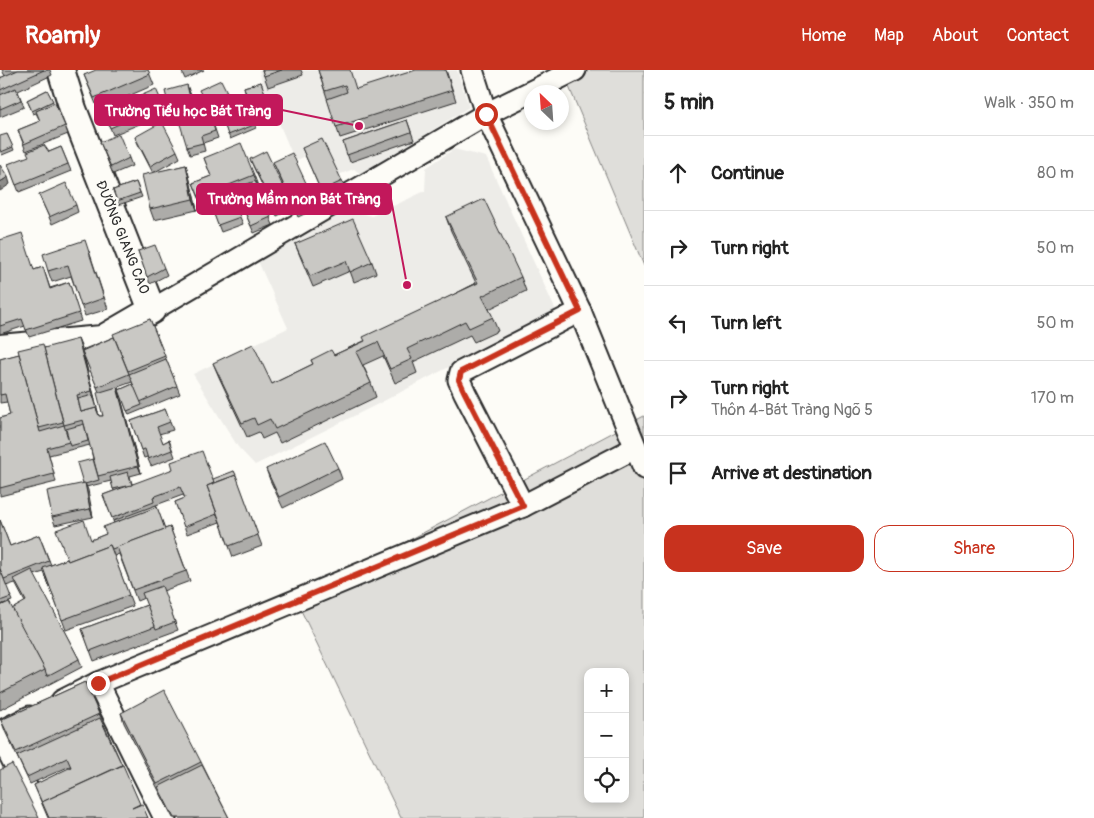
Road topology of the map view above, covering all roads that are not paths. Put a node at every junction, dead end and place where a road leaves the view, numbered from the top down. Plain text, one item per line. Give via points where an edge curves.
1 (61, 70) edge
2 (472, 70) edge
3 (575, 70) edge
4 (486, 114) junction
5 (152, 310) junction
6 (580, 311) junction
7 (0, 348) edge
8 (636, 448) junction
9 (644, 468) edge
10 (523, 506) junction
11 (98, 683) junction
12 (0, 733) edge
13 (42, 818) edge
14 (165, 818) edge

1 - 5 street, ĐƯỜNG GIANG CAO via 73,109
2 - 4 street
3 - 4 street
4 - 5 street
4 - 6 street
5 - 7 street, ĐƯỜNG GIANG CAO via 102,339
6 - 8 street
6 - 10 street via 461,372 459,380 465,393
8 - 9 street
8 - 10 street
10 - 11 street
11 - 12 street
11 - 14 street
12 - 13 street

